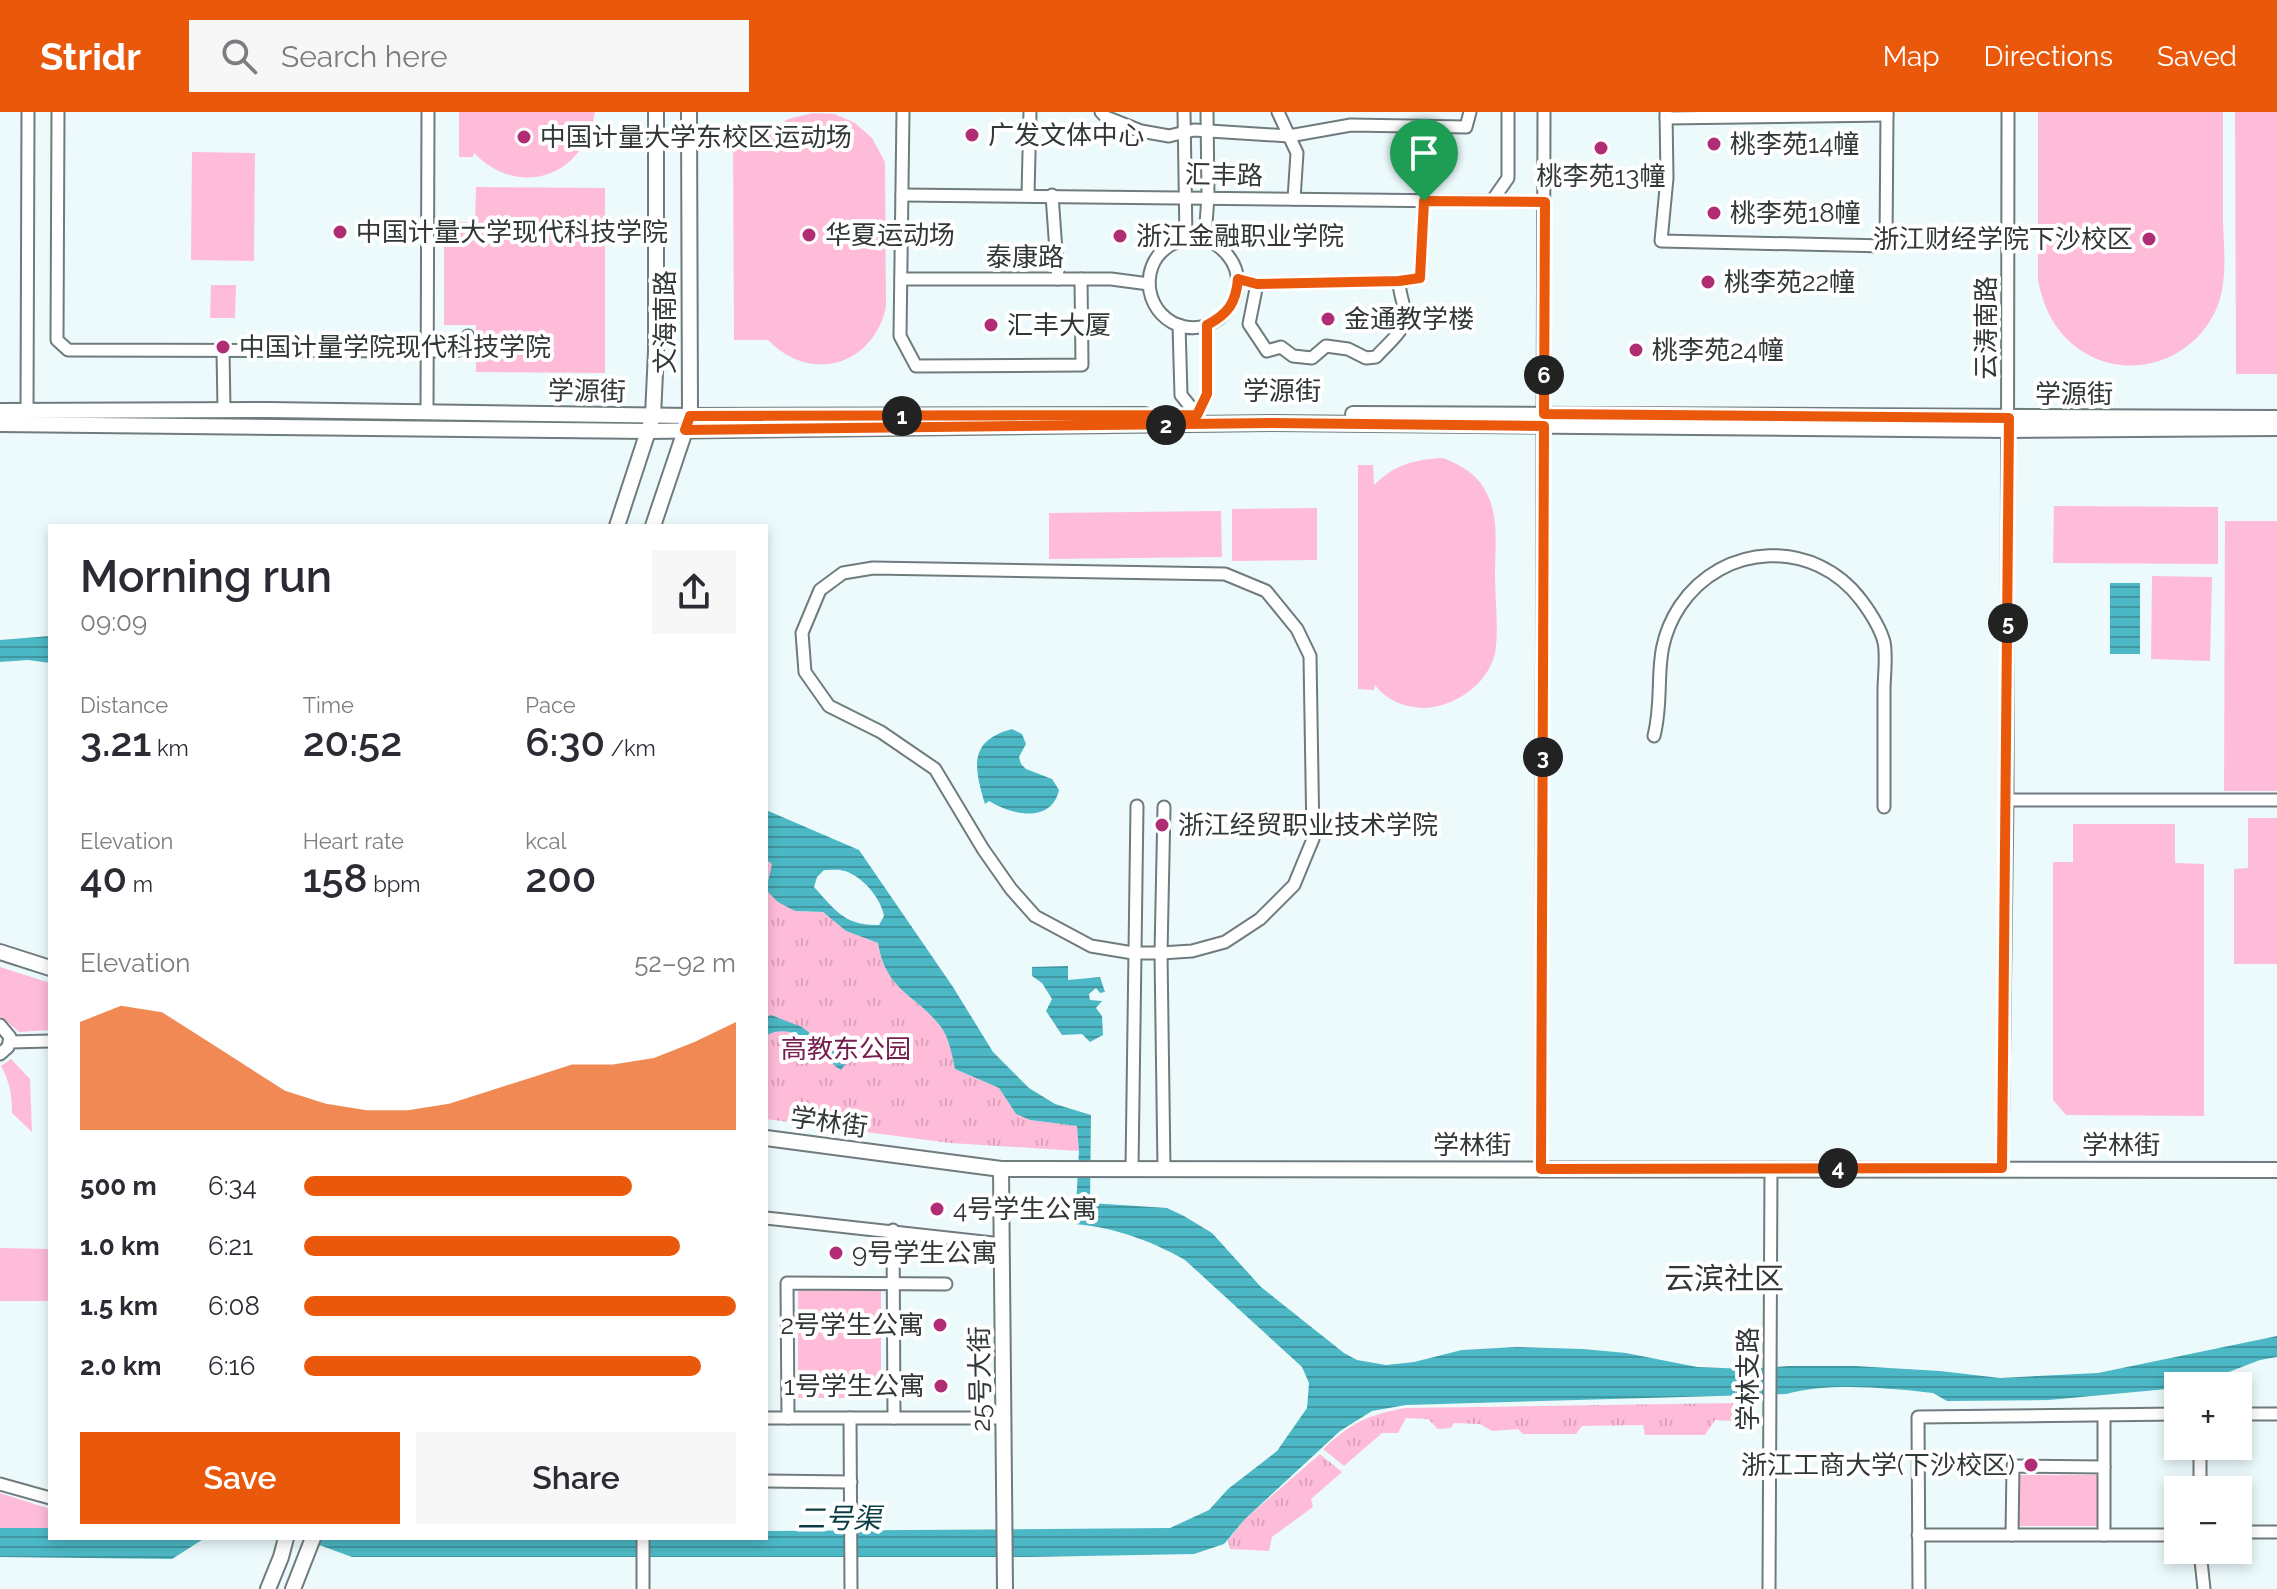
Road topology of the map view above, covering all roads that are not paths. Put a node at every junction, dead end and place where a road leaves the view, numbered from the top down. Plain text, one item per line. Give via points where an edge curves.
1 (28, 112) edge
2 (58, 112) edge
3 (428, 112) edge
4 (656, 112) edge
5 (689, 112) edge
6 (903, 112) edge
7 (1030, 112) edge
8 (1101, 112) edge
9 (1184, 112) edge
10 (1207, 112) edge
11 (1278, 112) edge
12 (1470, 112) edge
13 (1508, 112) edge
14 (1544, 112) edge
15 (2008, 112) edge
16 (1887, 114) edge
17 (1666, 115) edge
18 (902, 195) junction
19 (1028, 195) junction
20 (1052, 195) junction
21 (1185, 197) junction
22 (1208, 197) junction
23 (1294, 199) junction
24 (1424, 201) junction
25 (1492, 201) junction
26 (1545, 202) junction
27 (1205, 237) junction
28 (1186, 239) junction
29 (901, 279) junction
30 (1058, 279) junction
31 (1081, 279) junction
32 (1238, 279) junction
33 (1399, 281) junction
34 (1149, 284) junction
35 (1257, 284) junction
36 (1179, 325) junction
37 (1207, 325) junction
38 (468, 336) dead end
39 (223, 350) junction
40 (427, 351) junction
41 (224, 410) junction
42 (0, 411) edge
43 (27, 411) junction
44 (427, 412) junction
45 (1197, 415) junction
46 (653, 416) junction
47 (2277, 418) edge
48 (1544, 420) junction
49 (687, 423) junction
50 (0, 424) edge
51 (2009, 424) junction
52 (2277, 428) edge
53 (648, 431) junction
54 (618, 524) edge
55 (654, 524) edge
56 (1654, 736) dead end
57 (2007, 800) junction
58 (2277, 800) edge
59 (1137, 806) dead end
60 (1164, 807) dead end
61 (1884, 807) dead end
62 (0, 952) edge
63 (1133, 953) junction
64 (1161, 953) junction
65 (48, 967) edge
66 (0, 1025) edge
67 (48, 1041) edge
68 (10, 1042) junction
69 (0, 1054) edge
70 (768, 1138) edge
71 (1771, 1168) junction
72 (2002, 1168) junction
73 (1001, 1169) junction
74 (1132, 1169) junction
75 (1164, 1169) junction
76 (1541, 1169) junction
77 (2277, 1170) edge
78 (768, 1218) edge
79 (893, 1230) junction
80 (1002, 1244) junction
81 (893, 1283) junction
82 (946, 1284) dead end
83 (2164, 1414) edge
84 (2252, 1414) edge
85 (2277, 1414) edge
86 (2104, 1415) junction
87 (768, 1418) edge
88 (788, 1418) junction
89 (850, 1418) junction
90 (894, 1418) junction
91 (1004, 1418) junction
92 (2104, 1467) junction
93 (768, 1481) edge
94 (851, 1482) junction
95 (0, 1484) edge
96 (48, 1497) edge
97 (2252, 1532) edge
98 (2277, 1532) edge
99 (1918, 1535) junction
100 (2012, 1535) junction
101 (2104, 1535) junction
102 (2164, 1535) edge
103 (285, 1540) edge
104 (312, 1540) edge
105 (643, 1540) edge
106 (2201, 1564) edge
107 (268, 1589) edge
108 (293, 1589) edge
109 (643, 1589) edge
110 (851, 1589) edge
111 (1005, 1589) edge
112 (1769, 1589) edge
113 (1919, 1589) edge
114 (2204, 1589) edge

1 - 43 street
2 - 39 street via 57,340 68,350
3 - 40 street
4 - 46 main road, 文海南路
5 - 49 main road, 文海南路
6 - 18 street
7 - 19 street
8 - 12 street via 1141,131 1169,136 1194,130 1289,136 1351,125 1466,127
9 - 21 street
10 - 22 street
11 - 23 street via 1297,153
13 - 25 street via 1508,178
14 - 26 street
15 - 51 street, 云涛南路
16 - 17 street
16 - 17 street via 1886,246 1661,241
18 - 19 street, 汇丰路
18 - 29 street
19 - 20 street, 汇丰路
20 - 21 street, 汇丰路
20 - 30 street
21 - 22 street, 汇丰路
21 - 28 street
22 - 23 street, 汇丰路
22 - 27 street
23 - 24 street, 汇丰路
24 - 25 street, 汇丰路
24 - 33 street via 1420,278
25 - 26 street, 汇丰路
26 - 48 street
27 - 28 street
27 - 32 street via 1229,256
28 - 34 street via 1161,251
29 - 30 street, 泰康路
29 - 31 street via 900,336 916,366 1082,365
30 - 31 street, 泰康路
31 - 34 street, 泰康路
32 - 35 street
32 - 37 street via 1232,305
33 - 35 street
33 - 35 street via 1405,324 1376,357 1366,358 1326,346 1312,358 1293,356 1281,347 1267,351 1249,324
34 - 36 street via 1161,314
36 - 37 street
36 - 45 street via 1181,395
37 - 45 street via 1207,394
38 - 40 street via 466,347 456,351
39 - 40 street
39 - 41 street
40 - 44 street
41 - 43 main road, 学源街
41 - 44 main road, 学源街
42 - 43 main road, 学源街
44 - 46 main road, 学源街
45 - 48 main road, 学源街
45 - 49 main road, 学源街
46 - 49 main road, 学源街
46 - 53 main road, 文海南路
47 - 51 main road, 学源街
48 - 49 main road
48 - 51 main road, 学源街
48 - 76 street
49 - 53 main road
49 - 55 main road, 文海南路
50 - 53 main road
51 - 52 main road
51 - 57 street, 云涛南路
53 - 54 main road, 文海南路
56 - 61 street via 1664,639 1681,605 1712,574 1740,560 1777,554 1813,562 1848,583 1872,614 1884,643
57 - 58 street
57 - 72 street, 云涛南路
59 - 63 street
60 - 64 street
62 - 65 main road
63 - 64 street
63 - 64 street via 1091,946 1035,916 983,849 935,769 881,732 829,706 805,672 802,633 820,590 843,573 873,568 1225,574 1266,591 1297,629 1310,656 1313,839 1294,885 1260,919 1225,942
63 - 74 street
64 - 75 street
66 - 68 street
67 - 68 street
68 - 69 street
70 - 73 main road, 学林街
71 - 72 main road, 学林街
71 - 76 main road, 学林街
71 - 112 street, 学林支路
72 - 77 main road, 学林街
73 - 74 main road, 学林街
73 - 80 main road, 25号大街
74 - 75 main road, 学林街
75 - 76 main road, 学林街
78 - 79 street
79 - 80 street
79 - 81 street
80 - 91 main road, 25号大街
81 - 82 street
81 - 88 street via 787,1283
81 - 90 street
83 - 86 street
84 - 85 street
86 - 92 street
86 - 99 street via 1918,1417
87 - 88 street
88 - 89 street
89 - 90 street
89 - 94 street
90 - 91 street
91 - 111 main road, 25号大街
92 - 100 street via 2013,1466
92 - 101 street
93 - 94 street
94 - 110 street
95 - 96 street
97 - 98 street
99 - 100 street
99 - 113 street
100 - 101 street
101 - 102 street
103 - 107 main road
104 - 108 main road
105 - 109 street
106 - 114 street

